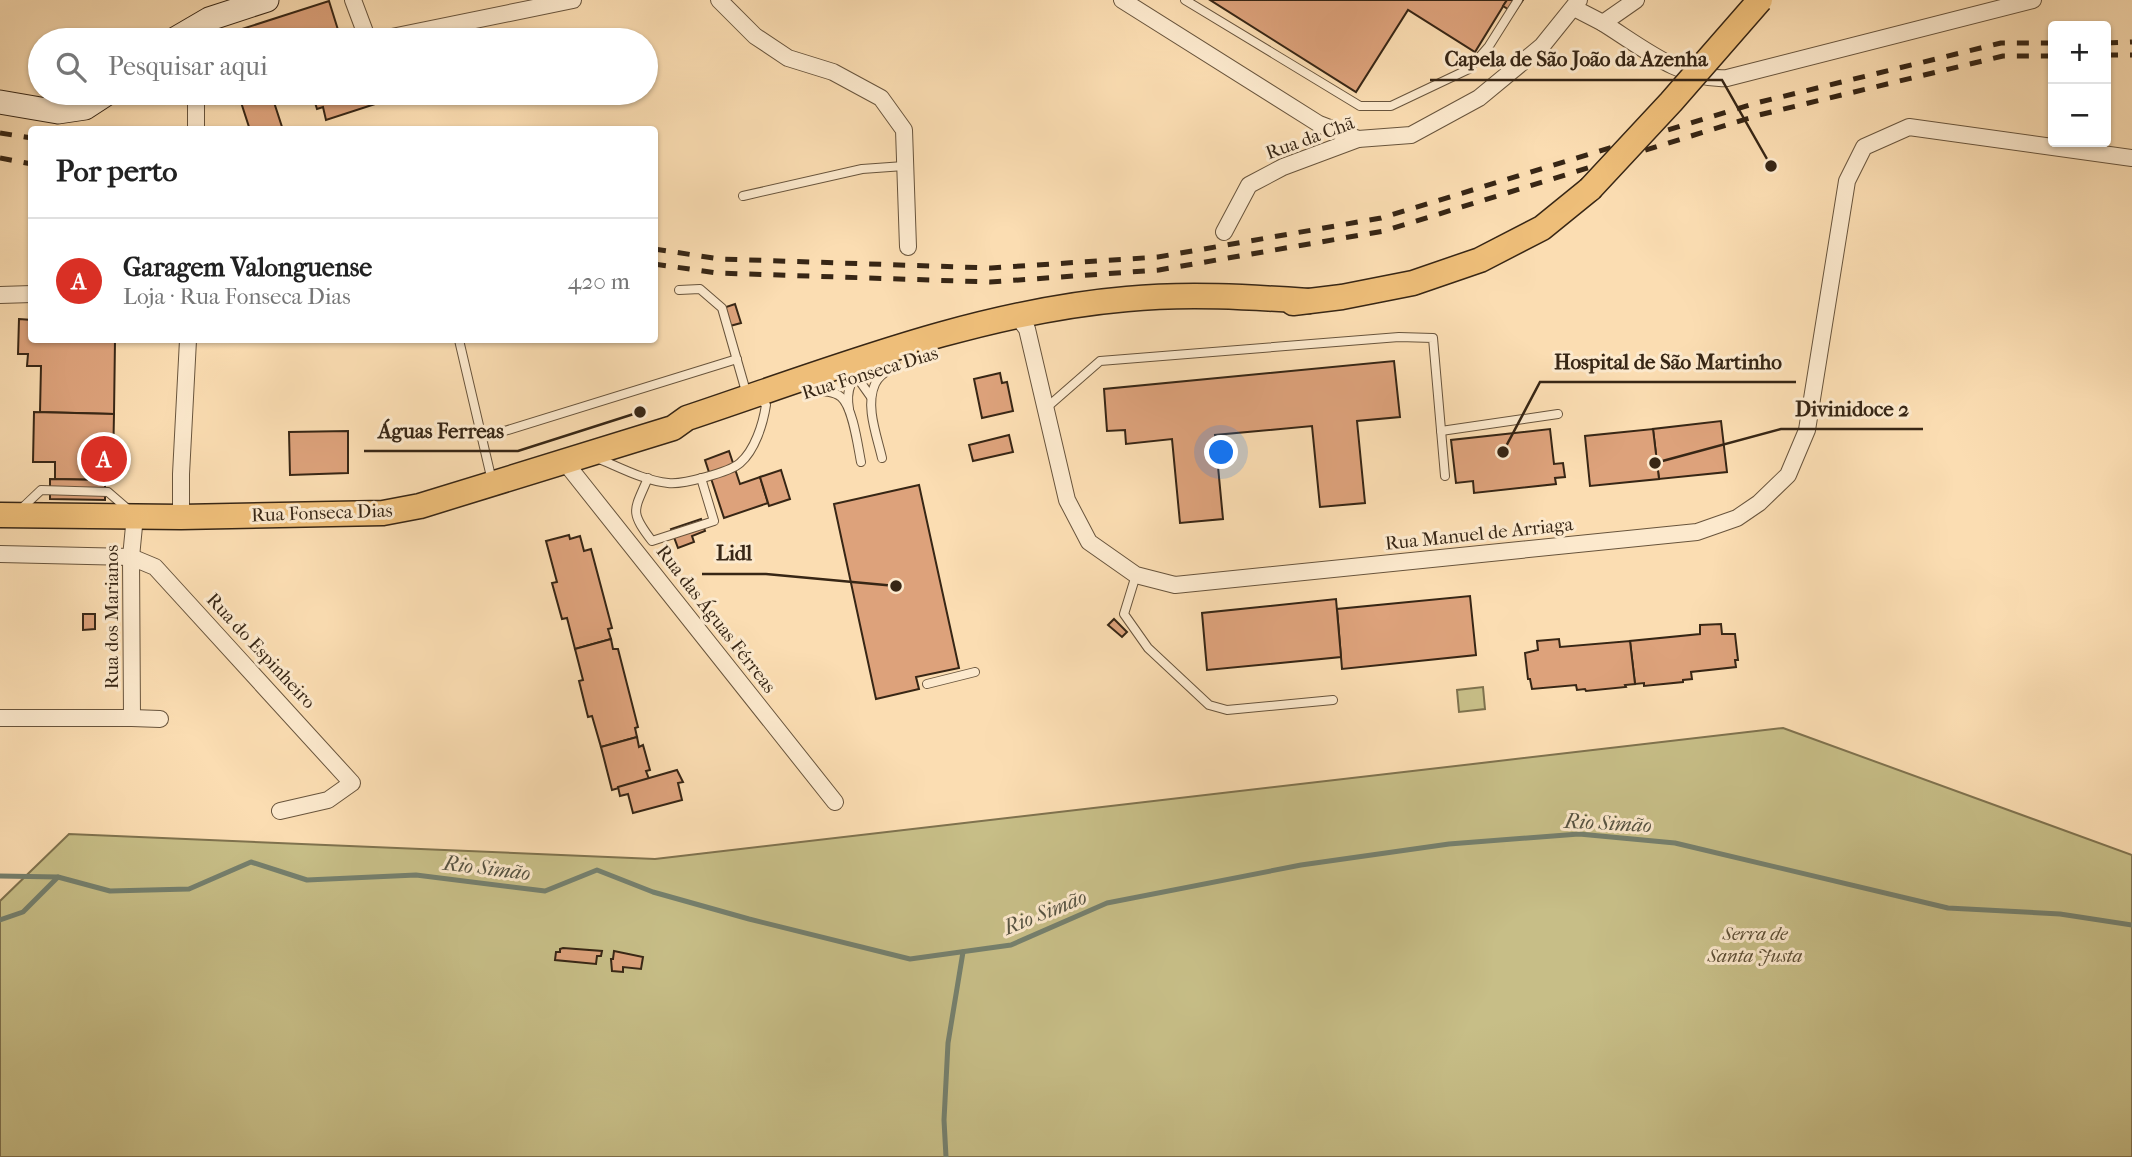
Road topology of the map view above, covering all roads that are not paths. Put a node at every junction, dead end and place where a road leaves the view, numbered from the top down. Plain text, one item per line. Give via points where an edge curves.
1 (267, 0) edge
2 (353, 0) edge
3 (573, 0) edge
4 (719, 0) edge
5 (1122, 0) edge
6 (1185, 0) edge
7 (1518, 0) edge
8 (1636, 0) edge
9 (1760, 0) edge
10 (2033, 0) edge
11 (1577, 4) edge
12 (1603, 23) junction
13 (200, 28) edge
14 (364, 28) edge
15 (436, 28) edge
16 (0, 102) edge
17 (90, 105) edge
18 (196, 105) edge
19 (196, 126) edge
20 (1358, 139) junction
21 (2132, 158) edge
22 (904, 166) junction
23 (743, 196) dead end
24 (1224, 232) dead end
25 (908, 247) dead end
26 (679, 289) dead end
27 (28, 294) edge
28 (0, 295) edge
29 (1308, 301) junction
30 (1017, 323) junction
31 (925, 340) junction
32 (188, 343) edge
33 (460, 343) edge
34 (737, 359) junction
35 (888, 364) junction
36 (862, 372) junction
37 (814, 383) junction
38 (871, 397) junction
39 (756, 399) junction
40 (849, 409) junction
41 (1045, 409) junction
42 (1558, 414) dead end
43 (1441, 431) junction
44 (482, 438) junction
45 (588, 454) junction
46 (882, 458) dead end
47 (564, 461) junction
48 (861, 462) dead end
49 (1445, 476) dead end
50 (648, 478) junction
51 (701, 478) junction
52 (493, 484) junction
53 (7, 515) edge
54 (135, 516) junction
55 (181, 517) junction
56 (0, 554) edge
57 (131, 557) junction
58 (1136, 575) junction
59 (975, 672) dead end
60 (927, 684) dead end
61 (1333, 700) dead end
62 (0, 718) edge
63 (132, 718) junction
64 (160, 719) dead end
65 (835, 802) dead end
66 (280, 811) dead end

1 - 13 street via 209,19
2 - 14 street
3 - 15 street
4 - 22 street via 755,36 788,58 833,72 881,98 904,130
5 - 20 street via 1319,124
6 - 7 lane via 1360,106 1391,106 1469,69
8 - 12 street
9 - 29 main road, Rua Fonseca Dias, bridge via 1590,189 1542,228 1480,260 1413,284
10 - 12 street, Rua da Chã via 1709,79 1676,68
11 - 12 street, Rua da Chã
11 - 20 street, Rua da Chã via 1542,46 1479,98 1411,135
16 - 17 street via 58,112
18 - 19 street
20 - 24 street, Rua da Chã via 1283,167 1250,185
21 - 58 street, Rua Manuel de Arriaga via 1909,127 1864,147 1847,181 1807,430 1788,475 1737,518 1698,532 1175,585
22 - 23 lane via 862,169
22 - 25 street
26 - 34 lane via 700,289 722,308
27 - 28 street
29 - 30 main road, Rua Fonseca Dias via 1247,310 1163,310
29 - 30 main road, Rua Fonseca Dias via 1145,298 1070,306
30 - 31 main road, Rua Fonseca Dias
30 - 35 main road, Rua Fonseca Dias
30 - 41 street, Rua Manuel de Arriaga
31 - 35 lane
31 - 37 main road, Rua Fonseca Dias
32 - 55 street
33 - 44 lane
34 - 39 lane
34 - 44 lane
35 - 36 main road, Rua Fonseca Dias
35 - 38 lane
36 - 37 main road, Rua Fonseca Dias
36 - 38 lane
36 - 40 lane via 847,396
37 - 39 main road, Rua Fonseca Dias
37 - 40 lane via 842,398
38 - 46 lane
39 - 45 main road, Rua Fonseca Dias via 689,429 673,428
39 - 51 lane via 764,422 747,455 738,465
40 - 48 lane
41 - 43 lane via 1100,361 1433,338
41 - 58 street, Rua Manuel de Arriaga via 1067,500 1089,542
42 - 43 lane
43 - 49 lane
44 - 52 lane
45 - 47 main road, Rua Fonseca Dias
45 - 50 lane
47 - 52 main road, Rua Fonseca Dias
47 - 65 street, Rua das Águas Férreas
50 - 51 lane via 667,484
50 - 51 lane via 635,519 652,541 714,521
52 - 55 main road, Rua Fonseca Dias via 383,513
53 - 54 main road, Rua Fonseca Dias
54 - 55 main road, Rua Fonseca Dias
54 - 57 street, Rua dos Marianos
56 - 57 street
57 - 63 street, Rua dos Marianos
57 - 66 street, Rua do Espinheiro via 155,568 352,783 328,800
58 - 61 lane via 1124,614 1148,648 1209,705 1227,710
59 - 60 lane
62 - 63 street
63 - 64 street

